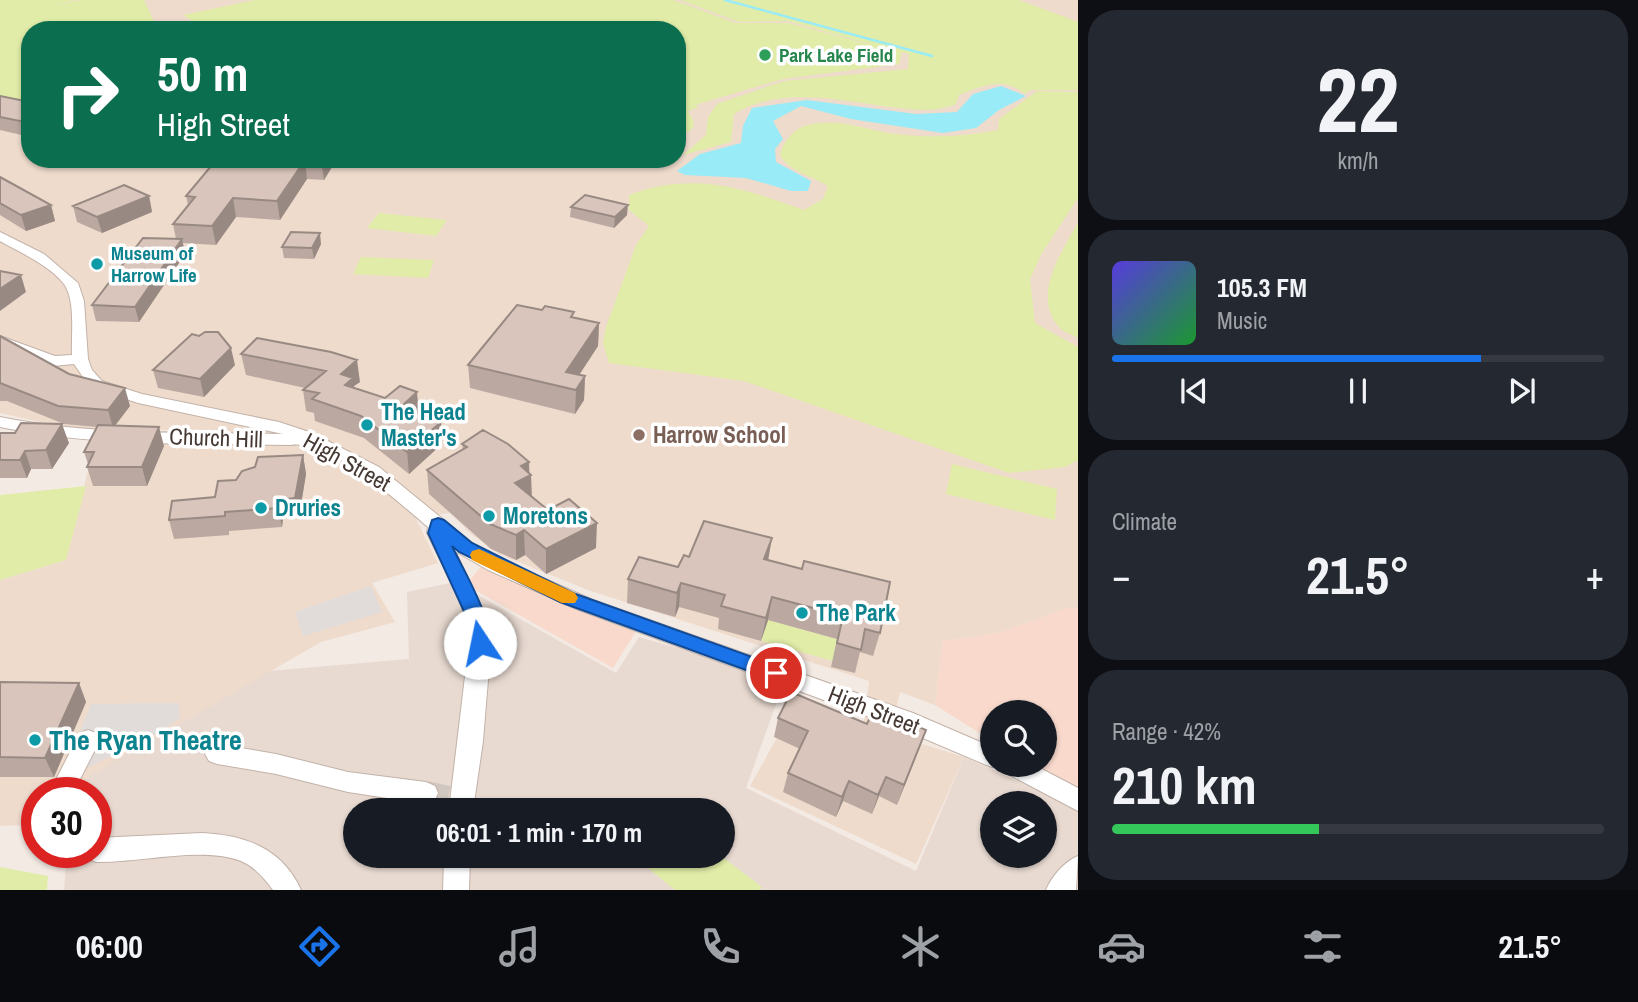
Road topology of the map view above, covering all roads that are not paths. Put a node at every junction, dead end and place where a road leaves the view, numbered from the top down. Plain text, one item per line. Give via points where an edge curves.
1 (0, 236) edge
2 (0, 341) edge
3 (80, 359) junction
4 (0, 422) edge
5 (306, 437) junction
6 (438, 524) junction
7 (88, 740) dead end
8 (980, 752) edge
9 (216, 754) dead end
10 (69, 777) edge
11 (1035, 777) edge
12 (438, 798) tunnel mouth
13 (450, 798) edge
14 (1078, 800) edge
15 (112, 850) edge
16 (457, 868) edge
17 (1078, 868) edge
18 (288, 890) edge
19 (456, 890) edge
20 (1059, 890) edge

1 - 3 street via 39,257 71,283 78,301
2 - 3 street via 52,361
3 - 5 street, High Street via 91,380 111,390
4 - 5 street, Church Hill via 85,435
5 - 6 street, High Street via 373,471
6 - 8 street, High Street via 465,548 566,597 905,720
6 - 13 street via 437,533 477,620 480,643 471,741
7 - 10 street
9 - 12 street
11 - 14 street
15 - 18 street via 220,844 256,856 277,871
16 - 19 street
17 - 20 street

